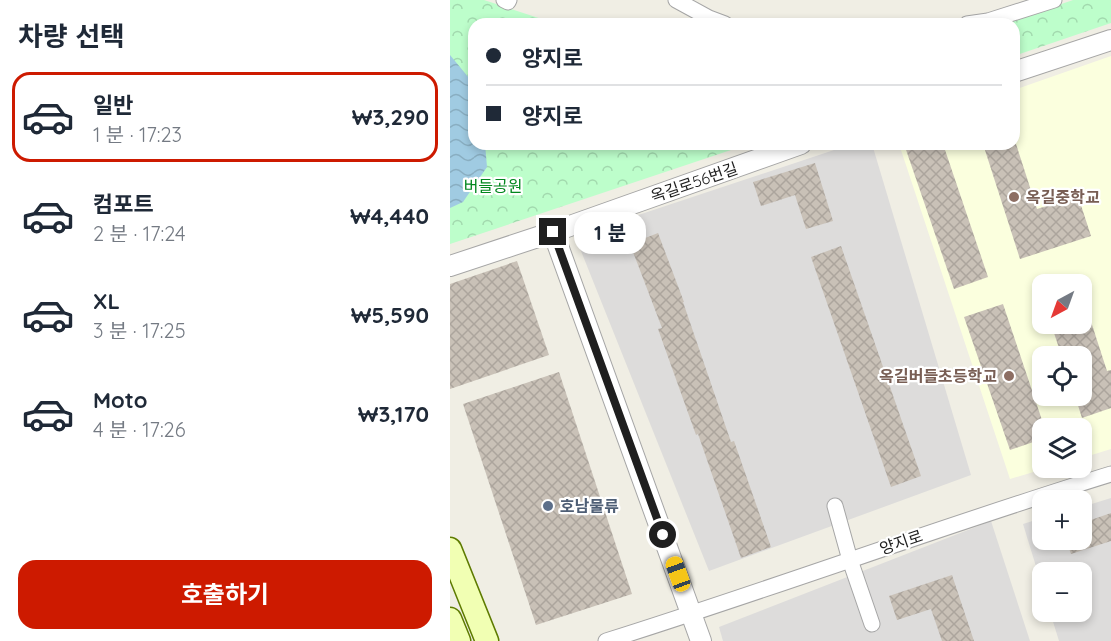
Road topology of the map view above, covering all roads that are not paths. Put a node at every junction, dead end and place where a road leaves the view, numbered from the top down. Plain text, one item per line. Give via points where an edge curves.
1 (504, 0) edge
2 (509, 0) edge
3 (676, 0) edge
4 (1054, 0) edge
5 (709, 18) edge
6 (997, 18) edge
7 (1111, 40) edge
8 (1020, 70) edge
9 (784, 150) edge
10 (553, 232) junction
11 (450, 266) edge
12 (1111, 474) edge
13 (835, 506) dead end
14 (450, 549) edge
15 (850, 560) junction
16 (692, 614) junction
17 (450, 619) edge
18 (872, 624) dead end
19 (459, 641) edge
20 (487, 641) edge
21 (606, 641) edge
22 (700, 641) edge

1 - 2 street
3 - 5 street
4 - 6 street
7 - 8 street
9 - 10 street, 옥길로56번길
10 - 11 street, 옥길로56번길
10 - 16 street
12 - 15 street, 양지로
13 - 15 street
14 - 20 main road
15 - 16 street, 양지로
15 - 18 street
16 - 21 street, 양지로
16 - 22 street
17 - 19 main road

